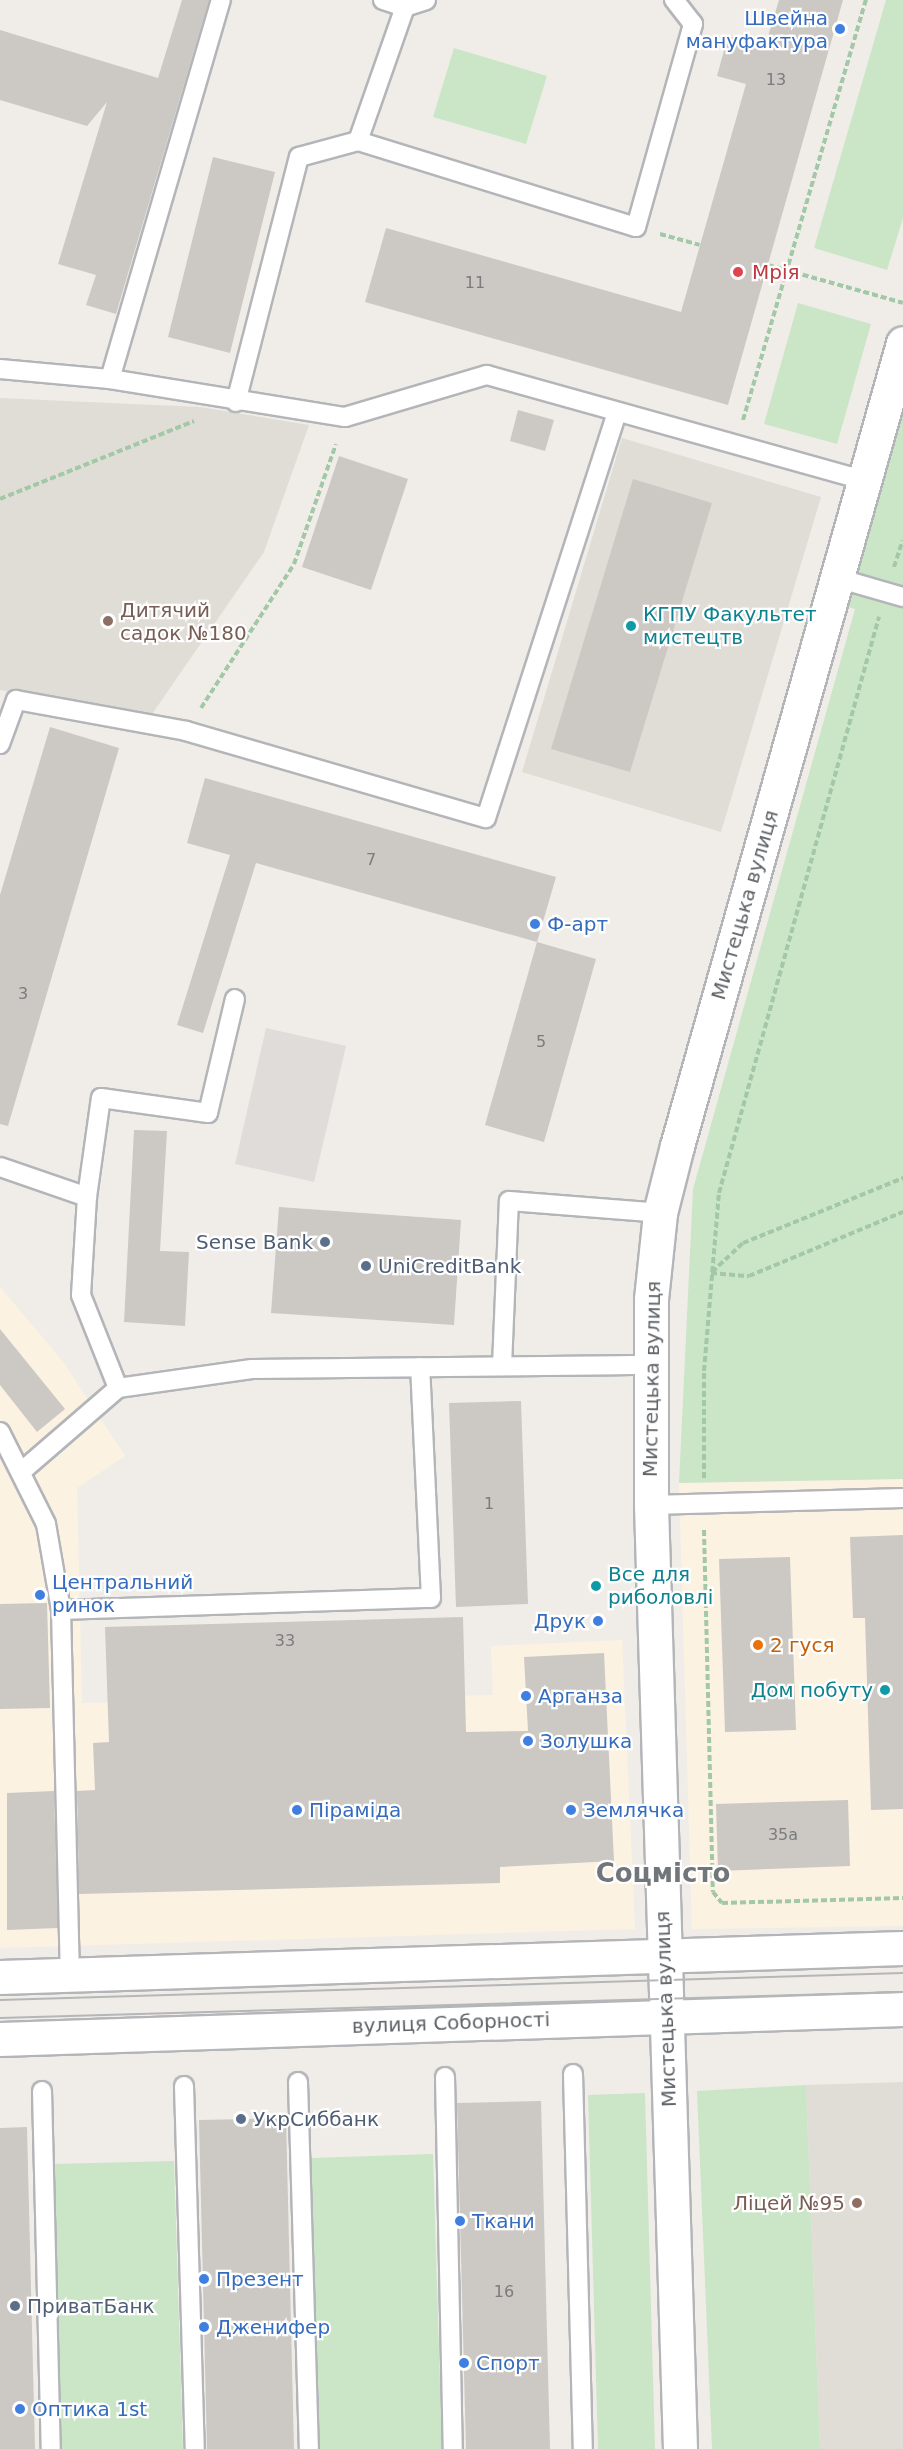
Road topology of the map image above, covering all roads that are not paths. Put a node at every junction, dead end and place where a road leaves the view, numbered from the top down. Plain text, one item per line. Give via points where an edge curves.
1 (220, 0) edge
2 (383, 0) edge
3 (426, 0) edge
4 (674, 0) edge
5 (405, 7) junction
6 (358, 141) junction
7 (903, 343) edge
8 (0, 369) edge
9 (110, 379) junction
10 (236, 402) junction
11 (617, 413) junction
12 (864, 480) junction
13 (837, 578) junction
14 (895, 595) edge
15 (0, 744) edge
16 (235, 999) dead end
17 (0, 1167) edge
18 (87, 1197) junction
19 (660, 1213) junction
20 (649, 1365) junction
21 (502, 1366) junction
22 (420, 1367) junction
23 (118, 1388) junction
24 (0, 1432) edge
25 (22, 1471) junction
26 (903, 1498) edge
27 (651, 1505) junction
28 (61, 1610) junction
29 (903, 1948) edge
30 (664, 1955) junction
31 (70, 1974) junction
32 (0, 1977) edge
33 (903, 2009) edge
34 (666, 2016) junction
35 (0, 2039) edge
36 (573, 2074) dead end
37 (445, 2077) dead end
38 (298, 2082) dead end
39 (184, 2086) dead end
40 (42, 2091) dead end
41 (51, 2449) edge
42 (195, 2449) edge
43 (309, 2449) edge
44 (453, 2449) edge
45 (583, 2449) edge
46 (680, 2449) edge

1 - 9 lane
2 - 5 lane
3 - 5 lane
4 - 6 lane via 693,24 636,227
5 - 6 lane
6 - 10 lane via 299,157
7 - 12 street, Мистецька вулиця
8 - 9 lane
9 - 10 lane
10 - 11 lane via 345,417 487,375
11 - 12 lane
11 - 15 lane via 486,818 186,731 16,700
12 - 13 street, Мистецька вулиця
13 - 14 lane
13 - 19 street, Мистецька вулиця
16 - 18 lane via 208,1113 101,1098
17 - 18 lane
18 - 23 lane via 81,1295
19 - 20 street, Мистецька вулиця
19 - 21 lane via 509,1201
20 - 21 lane
20 - 27 street, Мистецька вулиця
21 - 22 lane
22 - 23 lane via 252,1369
22 - 28 lane via 431,1598
23 - 25 lane
24 - 25 lane
25 - 28 lane via 46,1524
26 - 27 lane
27 - 30 street, Мистецька вулиця
28 - 31 lane
29 - 30 street
30 - 31 street
30 - 34 street, Мистецька вулиця
31 - 32 street
33 - 34 street, вулиця Соборності
34 - 35 street, вулиця Соборності
34 - 46 street, Мистецька вулиця
36 - 45 lane
37 - 44 lane
38 - 43 lane
39 - 42 lane
40 - 41 lane

